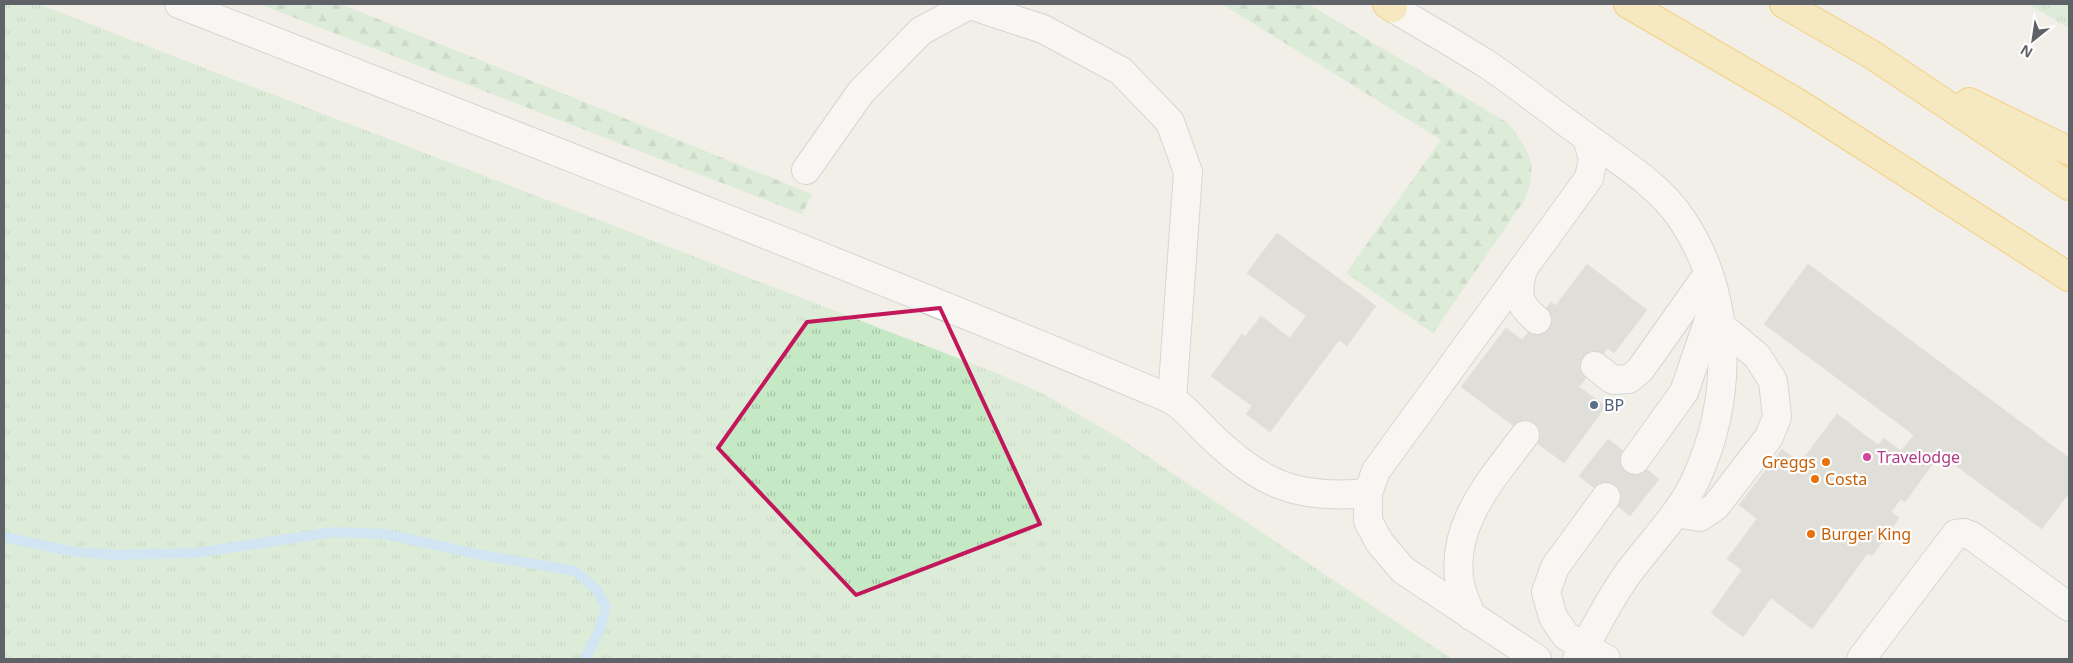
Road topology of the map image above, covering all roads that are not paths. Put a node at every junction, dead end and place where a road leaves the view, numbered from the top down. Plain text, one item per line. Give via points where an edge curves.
1 (179, 4) edge
2 (968, 4) edge
3 (1628, 4) edge
4 (1784, 4) edge
5 (1390, 6) edge
6 (1871, 54) junction
7 (1587, 138) junction
8 (2069, 151) edge
9 (806, 170) dead end
10 (2069, 186) edge
11 (1523, 268) junction
12 (2069, 277) edge
13 (1712, 286) junction
14 (1537, 320) tunnel mouth
15 (1721, 326) junction
16 (1595, 366) tunnel mouth
17 (1172, 400) junction
18 (1525, 435) tunnel mouth
19 (1635, 460) tunnel mouth
20 (1368, 493) junction
21 (1606, 497) tunnel mouth
22 (1676, 513) junction
23 (2069, 607) edge
24 (1471, 616) junction
25 (1589, 656) edge
26 (1536, 659) edge
27 (1861, 659) edge

1 - 17 lane via 799,246
2 - 9 lane via 921,31 861,92
2 - 17 lane via 1043,30 1121,72 1170,122 1188,172
3 - 12 highway via 1796,102
4 - 6 highway
5 - 7 lane via 1488,65
6 - 8 highway
6 - 10 highway
7 - 11 lane via 1593,158 1589,178
7 - 13 lane via 1633,171 1681,218
11 - 14 lane via 1518,287 1520,303
11 - 20 lane via 1376,471
13 - 15 lane
13 - 16 lane via 1629,379 1614,380
13 - 19 lane via 1684,392
15 - 22 lane via 1724,362 1718,412 1696,479
15 - 22 lane via 1757,356 1773,381 1777,417 1769,437 1716,506 1700,517
17 - 20 lane via 1239,462 1269,481 1313,493
18 - 24 lane via 1487,485 1467,518 1459,556 1460,584
20 - 24 lane via 1368,521 1380,543 1403,570
21 - 25 lane via 1555,567 1546,592 1553,617 1566,636
22 - 25 lane via 1629,572 1605,609
23 - 27 lane via 1972,536 1956,534
24 - 26 lane

